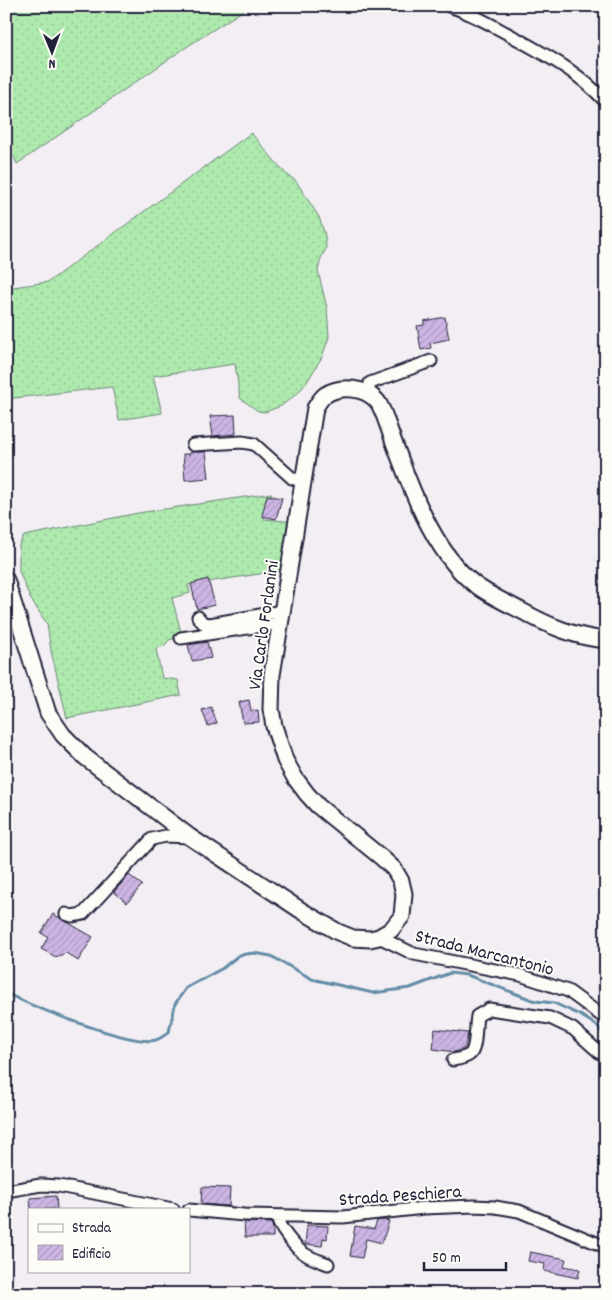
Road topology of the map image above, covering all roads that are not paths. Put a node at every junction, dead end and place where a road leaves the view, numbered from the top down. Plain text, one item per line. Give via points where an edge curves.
1 (449, 6) edge
2 (606, 102) edge
3 (431, 361) dead end
4 (368, 394) junction
5 (194, 445) dead end
6 (304, 482) junction
7 (6, 580) edge
8 (198, 617) dead end
9 (282, 617) junction
10 (181, 638) dead end
11 (606, 640) edge
12 (190, 837) junction
13 (66, 914) dead end
14 (379, 937) junction
15 (606, 1019) edge
16 (606, 1055) edge
17 (453, 1060) dead end
18 (6, 1191) edge
19 (167, 1208) edge
20 (190, 1210) edge
21 (277, 1216) junction
22 (606, 1247) edge
23 (328, 1264) dead end

1 - 2 street via 484,20 556,60 589,84
3 - 4 street via 370,383
4 - 6 main road, Via Carlo Forlanini via 345,389 323,396 315,408
4 - 11 main road via 383,412 414,494 433,533 456,566 474,583 539,621
5 - 6 street via 254,444 292,478
6 - 9 main road, Via Carlo Forlanini
7 - 12 main road via 48,713 63,735 85,756
8 - 9 street via 203,623 210,624
9 - 10 street
9 - 14 main road, Via Carlo Forlanini via 272,675 274,726 285,760 307,794 394,869 401,881 404,894 402,916 391,930
12 - 13 street via 152,839 83,914
12 - 14 main road via 338,932 353,938
14 - 15 street, Strada Marcantonio via 414,954 520,975 568,992
16 - 17 street via 573,1029 550,1018 489,1009 478,1016 475,1048 468,1056
18 - 19 street via 41,1185 59,1186
20 - 21 street, Strada Peschiera
21 - 22 street, Strada Peschiera via 343,1217 424,1208 495,1207 520,1211
21 - 23 street via 277,1222 305,1254

